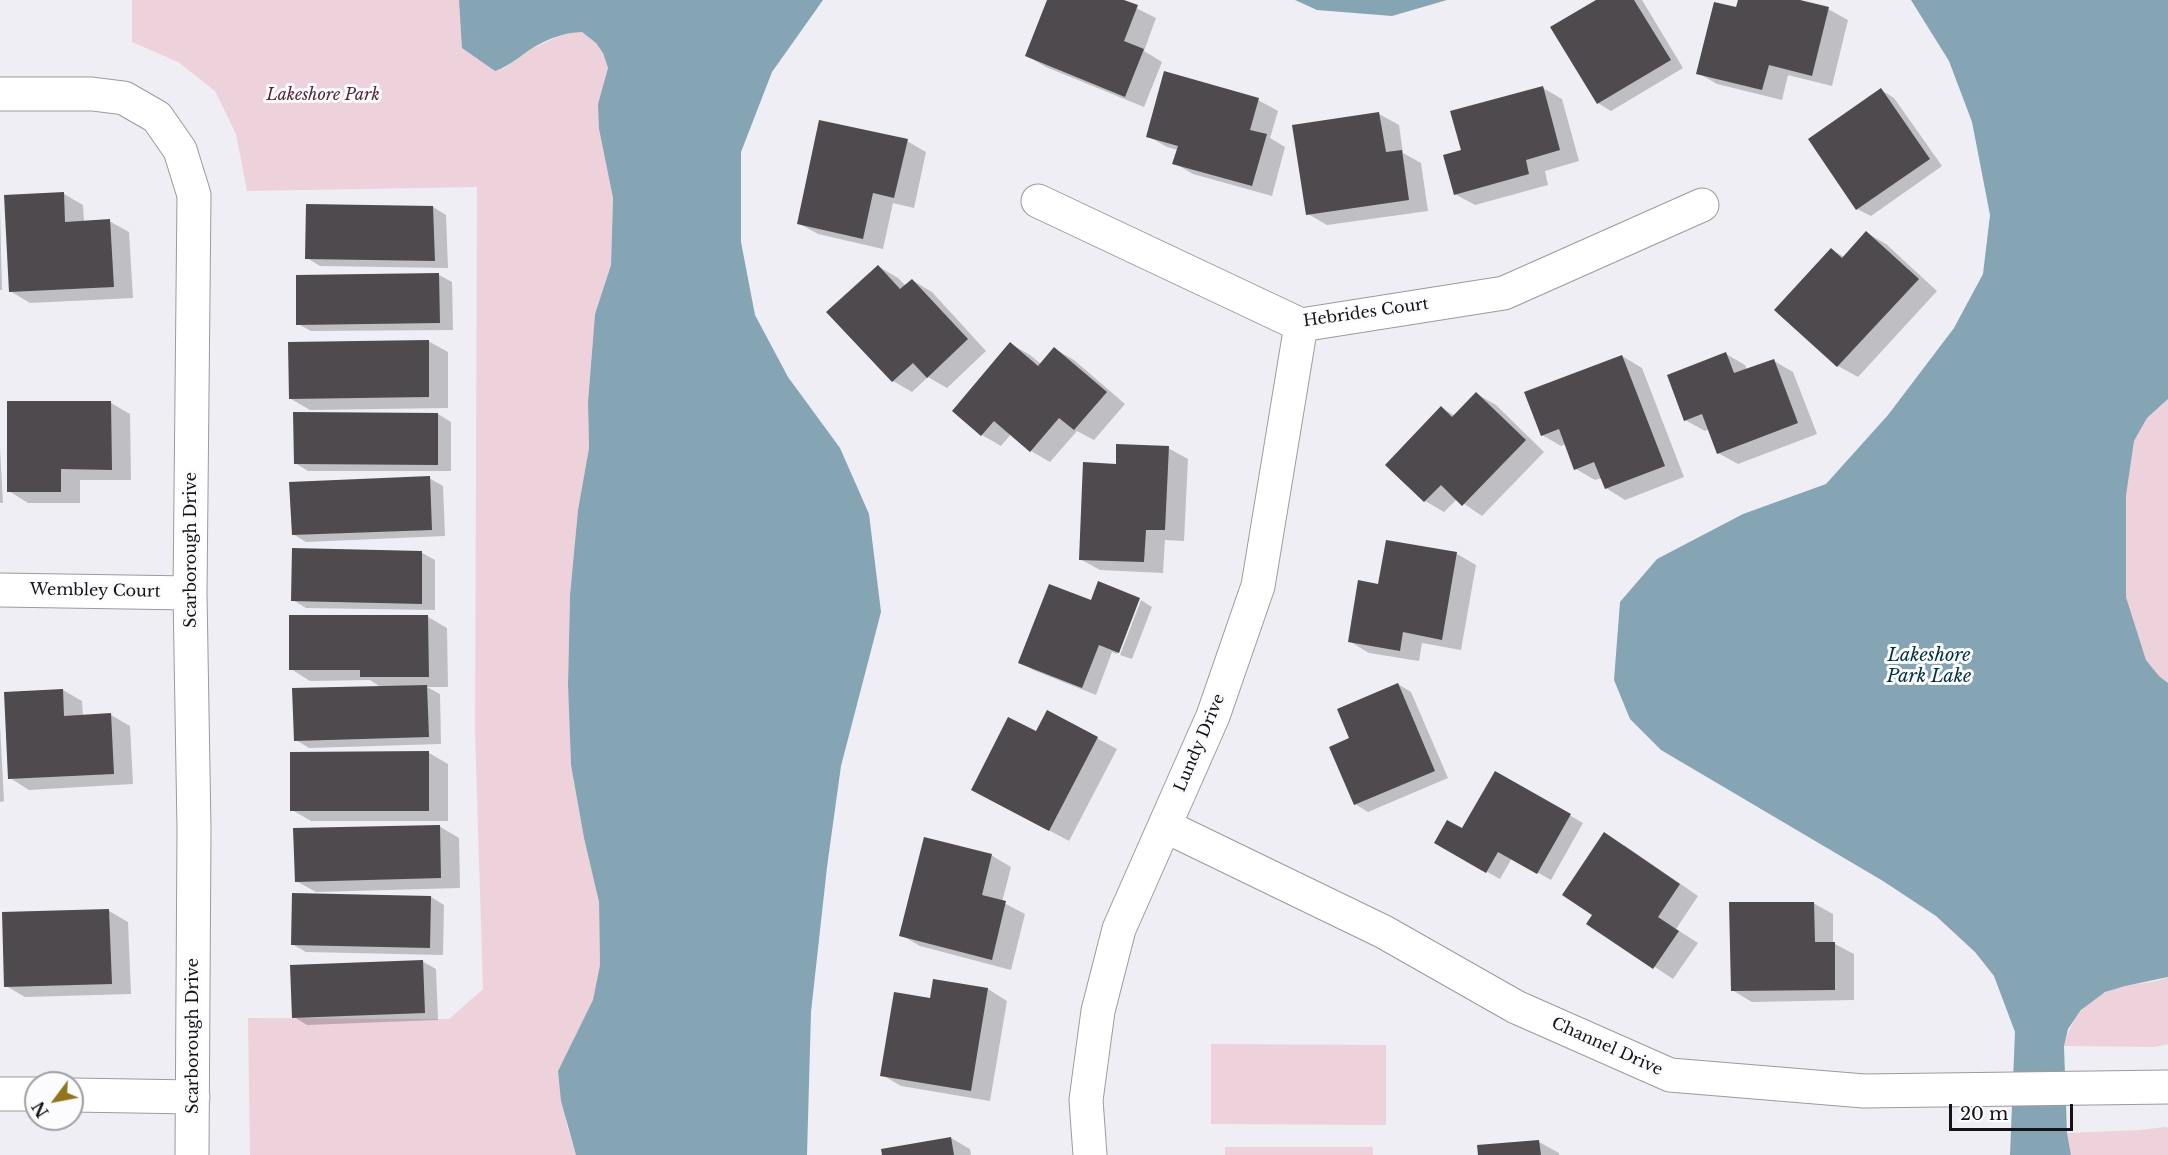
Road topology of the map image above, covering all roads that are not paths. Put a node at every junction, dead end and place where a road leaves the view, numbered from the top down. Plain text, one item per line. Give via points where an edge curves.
1 (0, 94) edge
2 (1038, 201) dead end
3 (1702, 205) dead end
4 (1301, 325) junction
5 (0, 590) edge
6 (190, 593) junction
7 (1165, 826) junction
8 (2168, 1087) edge
9 (0, 1094) edge
10 (24, 1094) edge
11 (84, 1095) edge
12 (193, 1097) junction
13 (192, 1155) edge
14 (1090, 1155) edge

1 - 6 street, Scarborough Drive via 92,93 124,98 157,117 180,150 194,195
2 - 4 street, Hebrides Court
3 - 4 street, Hebrides Court via 1504,293
4 - 7 street, Lundy Drive via 1258,586 1213,716
5 - 6 street, Wembley Court
6 - 12 street, Scarborough Drive
7 - 8 street, Channel Drive via 1384,932 1516,1007 1670,1075 1864,1091
7 - 14 street, Lundy Drive via 1119,929 1098,1011 1086,1100
9 - 10 street
11 - 12 street
12 - 13 street, Scarborough Drive

